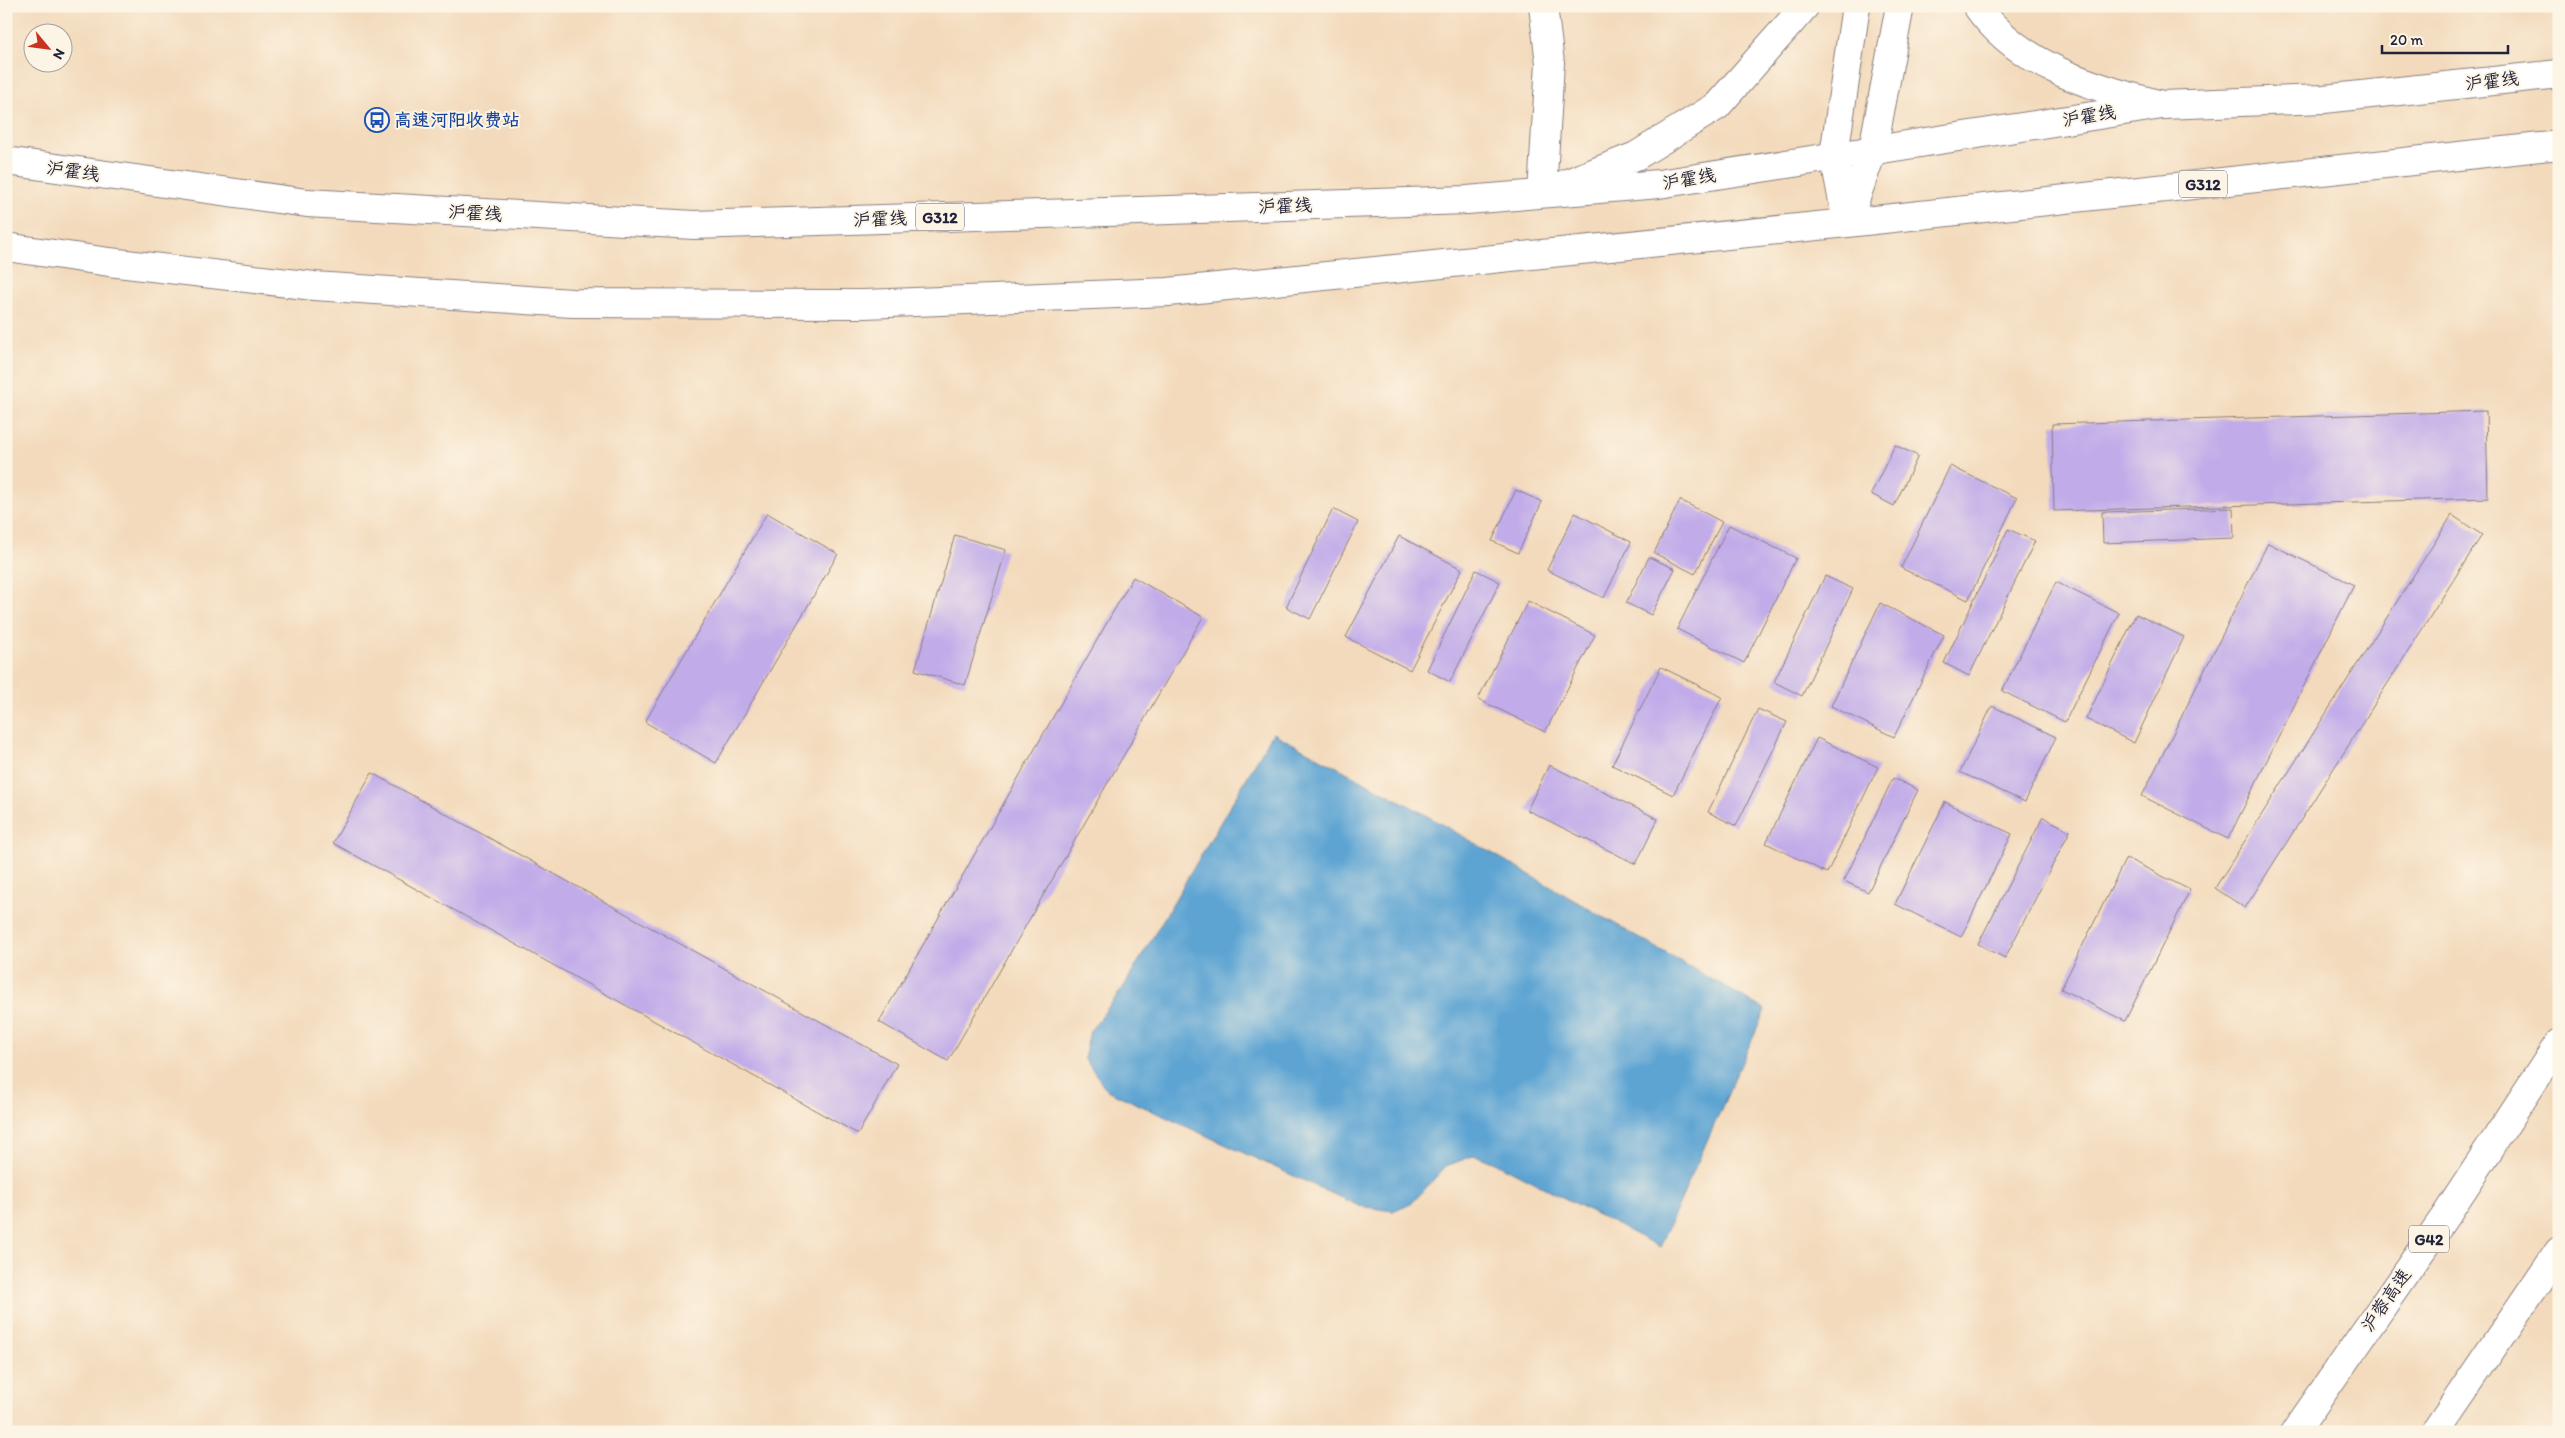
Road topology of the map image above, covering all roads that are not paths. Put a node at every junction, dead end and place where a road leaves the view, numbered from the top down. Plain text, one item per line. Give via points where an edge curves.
1 (1543, 6) edge
2 (1805, 6) edge
3 (1856, 6) edge
4 (1900, 6) edge
5 (1977, 6) edge
6 (2559, 74) edge
7 (2162, 105) junction
8 (2559, 145) edge
9 (1873, 149) junction
10 (1834, 155) junction
11 (6, 162) edge
12 (1542, 193) junction
13 (1847, 223) junction
14 (6, 247) edge
15 (2559, 1043) edge
16 (2559, 1250) edge
17 (2295, 1432) edge
18 (2434, 1432) edge

1 - 12 main road via 1550,63
2 - 12 main road via 1717,106 1636,156
3 - 10 main road
4 - 9 main road
5 - 7 main road via 1988,22 2025,54 2094,87
6 - 7 main road, 沪霍线 / G312 via 2324,99
7 - 9 main road, 沪霍线 / G312
8 - 13 main road, G312
9 - 10 main road, 沪霍线 / G312
9 - 13 main road
10 - 12 main road, 沪霍线 / G312 via 1659,184
10 - 13 main road
11 - 12 main road, 沪霍线 / G312 via 307,203 694,226 1467,200
13 - 14 main road, G312 via 1168,292 864,304 572,304 314,286
15 - 17 main road, 沪蓉高速 / G42 via 2446,1215
16 - 18 main road

